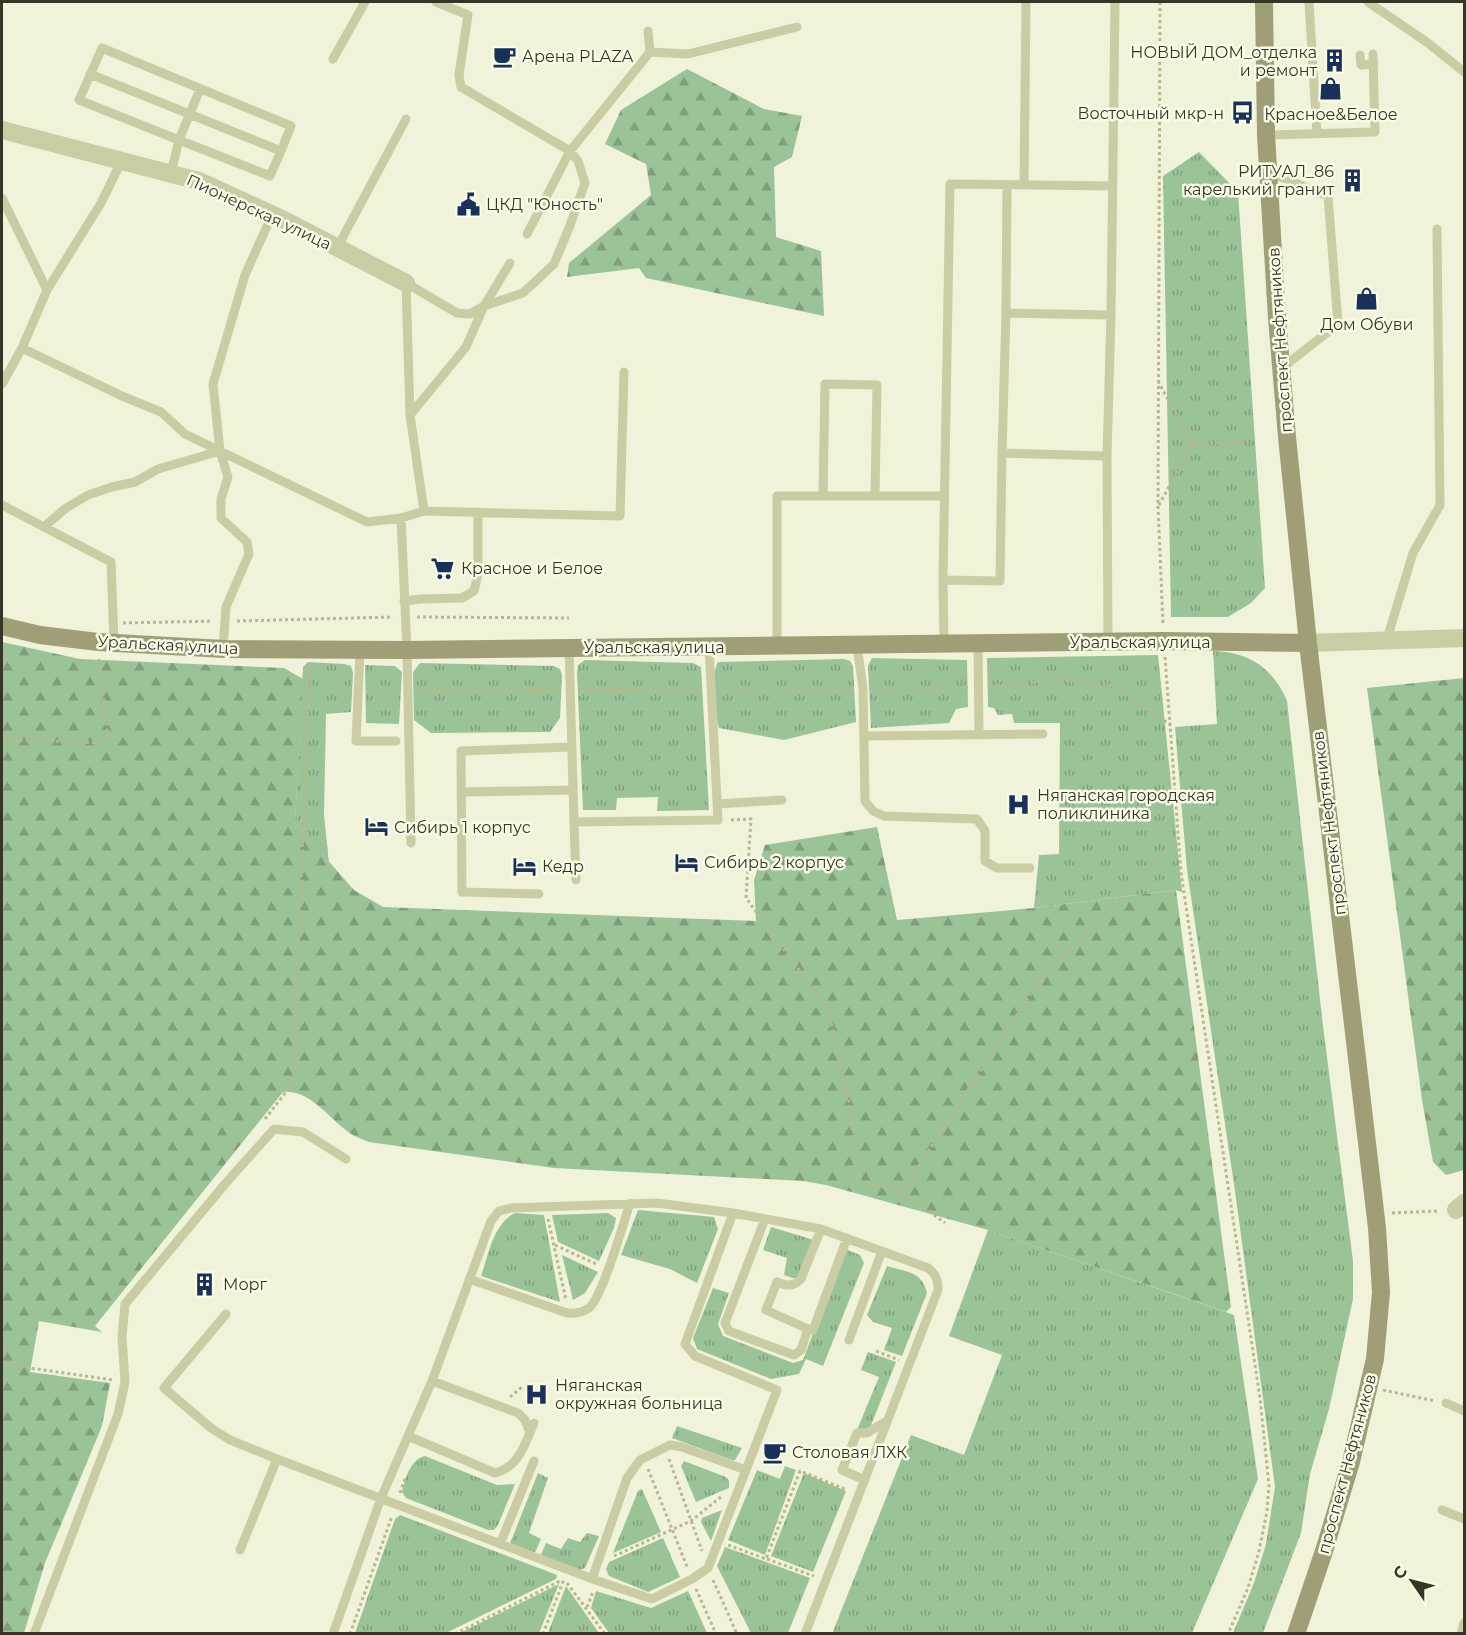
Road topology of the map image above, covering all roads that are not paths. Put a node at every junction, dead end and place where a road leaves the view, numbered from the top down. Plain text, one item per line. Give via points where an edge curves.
1 (365, 2) edge
2 (435, 2) edge
3 (1026, 2) edge
4 (1115, 2) edge
5 (1264, 2) edge
6 (1309, 2) edge
7 (1368, 2) edge
8 (797, 27) dead end
9 (648, 31) dead end
10 (650, 52) junction
11 (1360, 55) dead end
12 (333, 59) dead end
13 (1464, 72) edge
14 (90, 74) junction
15 (200, 88) junction
16 (189, 114) junction
17 (406, 119) dead end
18 (2, 130) edge
19 (1317, 134) junction
20 (1266, 135) junction
21 (179, 140) junction
22 (281, 151) junction
23 (570, 152) junction
24 (122, 160) junction
25 (1268, 172) junction
26 (171, 173) junction
27 (1007, 185) junction
28 (1024, 185) junction
29 (1113, 186) junction
30 (2, 198) edge
31 (272, 215) junction
32 (1437, 229) dead end
33 (527, 234) dead end
34 (338, 248) junction
35 (510, 263) dead end
36 (406, 283) junction
37 (47, 290) junction
38 (484, 306) junction
39 (1006, 313) junction
40 (1111, 315) junction
41 (22, 348) junction
42 (1281, 368) junction
43 (624, 372) dead end
44 (2, 384) edge
45 (410, 415) junction
46 (220, 451) junction
47 (1002, 453) junction
48 (1107, 456) junction
49 (823, 496) junction
50 (875, 496) junction
51 (945, 496) junction
52 (2, 505) edge
53 (424, 511) junction
54 (478, 513) junction
55 (401, 518) junction
56 (45, 526) junction
57 (943, 580) junction
58 (404, 601) junction
59 (2, 626) edge
60 (1464, 638) edge
61 (1387, 639) junction
62 (106, 642) junction
63 (1108, 642) junction
64 (1308, 643) junction
65 (944, 644) junction
66 (978, 644) junction
67 (777, 645) junction
68 (857, 645) junction
69 (709, 646) junction
70 (569, 647) junction
71 (223, 648) junction
72 (360, 650) junction
73 (407, 650) junction
74 (979, 735) junction
75 (1044, 735) dead end
76 (864, 736) junction
77 (396, 741) dead end
78 (571, 747) junction
79 (573, 789) junction
80 (461, 792) junction
81 (782, 800) dead end
82 (717, 804) junction
83 (574, 822) junction
84 (411, 843) dead end
85 (1030, 868) dead end
86 (576, 880) dead end
87 (539, 894) dead end
88 (346, 1160) dead end
89 (630, 1203) junction
90 (733, 1213) junction
91 (765, 1219) junction
92 (820, 1229) junction
93 (847, 1238) junction
94 (882, 1251) junction
95 (470, 1279) junction
96 (226, 1314) dead end
97 (808, 1329) junction
98 (849, 1340) dead end
99 (432, 1381) junction
100 (1446, 1403) road end
101 (1464, 1411) edge
102 (888, 1420) junction
103 (408, 1436) junction
104 (277, 1459) junction
105 (534, 1461) dead end
106 (746, 1470) junction
107 (865, 1480) junction
108 (381, 1498) junction
109 (1443, 1510) dead end
110 (1464, 1519) edge
111 (500, 1544) junction
112 (240, 1550) dead end
113 (595, 1580) junction
114 (1464, 1623) edge
115 (34, 1634) edge
116 (333, 1634) edge
117 (805, 1634) edge
118 (1296, 1634) edge
119 (1461, 1634) edge

1 - 12 lane
2 - 23 lane via 468,15 460,87
3 - 28 lane
4 - 29 lane
5 - 20 main road, проспект Нефтяников
6 - 19 lane
7 - 13 lane
8 - 10 lane via 688,54
9 - 10 lane
10 - 23 lane
11 - 19 lane via 1361,65 1373,59 1375,132
14 - 15 lane via 102,48
14 - 16 lane
14 - 21 lane via 79,100
15 - 16 lane
15 - 22 lane via 291,126
16 - 21 lane
16 - 22 lane
17 - 34 lane
18 - 24 street, Пионерская улица
19 - 20 lane
20 - 25 main road, проспект Нефтяников
21 - 22 lane via 270,176
21 - 26 lane
23 - 33 lane
23 - 38 lane via 578,160 585,183 554,264 524,293
24 - 26 street, Пионерская улица
24 - 37 lane via 102,203
25 - 42 main road, проспект Нефтяников
25 - 42 lane via 1328,196 1338,324
26 - 31 street, Пионерская улица via 199,181
27 - 28 lane
27 - 39 lane
27 - 51 lane via 950,184
28 - 29 lane
29 - 40 lane
30 - 37 lane
31 - 34 street, Пионерская улица
31 - 46 lane via 245,275 213,384
32 - 61 lane via 1440,505 1413,553
34 - 36 street, Пионерская улица
35 - 38 lane
36 - 38 lane via 457,313 470,314
36 - 45 lane
37 - 41 lane
38 - 45 lane via 466,347
39 - 40 lane
39 - 47 lane
40 - 48 lane
41 - 44 lane
41 - 46 lane via 161,412 185,434
42 - 64 main road, проспект Нефтяников
43 - 54 lane via 620,516
45 - 53 lane
46 - 55 lane via 367,522
46 - 56 lane via 88,495
46 - 71 lane via 228,477 221,499 221,518 247,542 249,554 225,607
47 - 48 lane
47 - 57 lane via 1000,581
48 - 63 lane
49 - 50 lane
49 - 50 lane via 825,384 877,386
49 - 67 lane via 777,496
50 - 51 lane
51 - 57 lane
52 - 56 lane
53 - 54 lane
53 - 55 lane
54 - 58 lane via 474,591 462,598
55 - 58 lane
56 - 62 lane via 111,562 114,624
57 - 65 lane
58 - 73 lane
59 - 62 main road, Уральская улица
60 - 61 street
61 - 64 street
62 - 71 main road, Уральская улица
63 - 64 main road, Уральская улица
63 - 66 main road, Уральская улица
64 - 118 main road, проспект Нефтяников via 1375,1214 1380,1292 1375,1359 1351,1462
65 - 66 main road, Уральская улица
65 - 68 main road, Уральская улица
66 - 74 lane
67 - 68 main road, Уральская улица
67 - 69 main road, Уральская улица
68 - 76 lane
69 - 70 main road, Уральская улица
69 - 82 lane
70 - 73 main road, Уральская улица
70 - 78 lane
71 - 72 main road, Уральская улица
72 - 73 main road, Уральская улица
72 - 77 lane via 356,741
73 - 84 lane
74 - 75 lane
74 - 76 lane
76 - 85 lane via 865,801 873,811 884,816 977,819 985,831 986,861 997,868
78 - 79 lane
78 - 80 lane via 461,751
79 - 80 lane
79 - 83 lane
80 - 87 lane via 462,892
81 - 82 lane
82 - 83 lane via 718,820
83 - 86 lane
88 - 115 lane via 303,1132 274,1129 125,1304 125,1382 118,1413
89 - 90 lane
89 - 95 lane via 500,1211 490,1221
89 - 95 lane via 608,1270 590,1307 567,1313
90 - 91 lane
90 - 106 lane via 685,1344 695,1356 777,1390
91 - 92 lane
91 - 97 lane via 725,1323 729,1331 794,1355 801,1350
92 - 93 lane
92 - 97 lane via 801,1279 786,1286 777,1282 766,1310
93 - 94 lane
93 - 97 lane via 813,1330
94 - 98 lane
94 - 102 lane via 928,1268 938,1281 938,1290
95 - 99 lane
96 - 104 lane via 164,1388 230,1440
99 - 103 lane
99 - 103 lane via 518,1413 528,1428 534,1423 516,1462 495,1473
100 - 101 lane
102 - 107 lane
102 - 107 lane via 867,1433 857,1432 842,1470
103 - 108 lane
104 - 108 lane
104 - 112 lane
105 - 111 lane
106 - 113 lane via 708,1568 652,1599
106 - 113 lane via 670,1445 644,1458 627,1478
107 - 117 lane
108 - 111 lane
108 - 116 lane
109 - 110 lane
111 - 113 lane
114 - 119 lane

